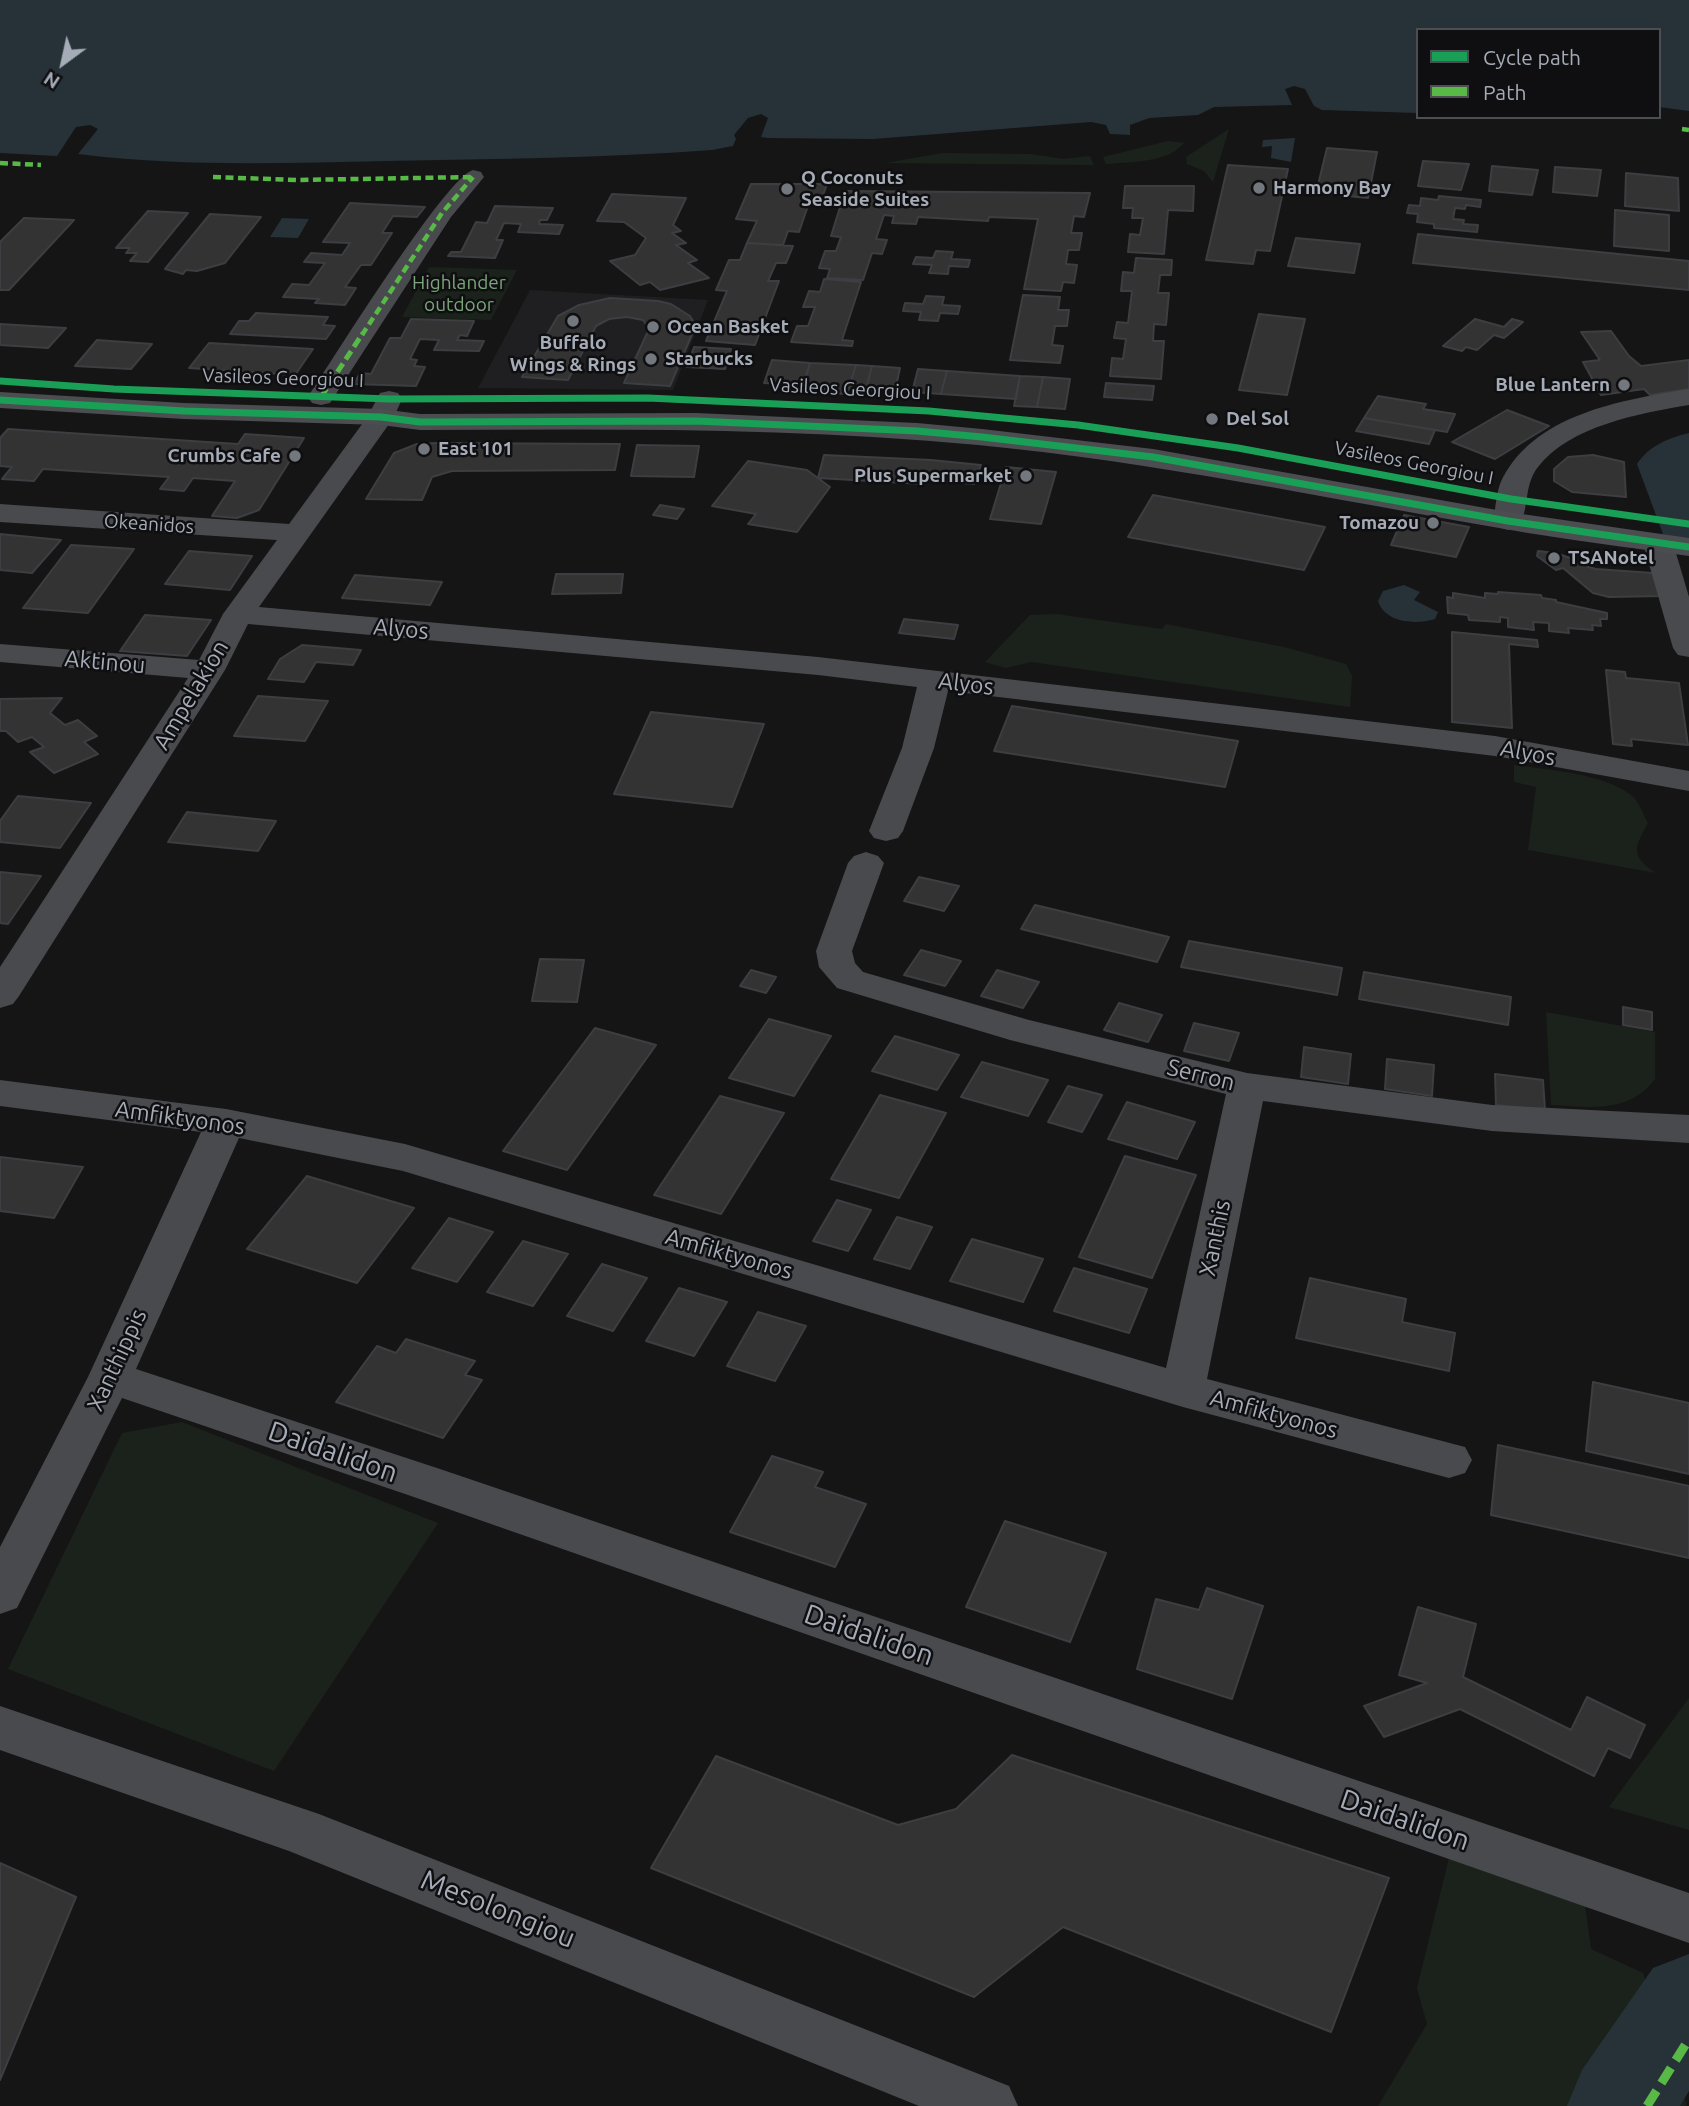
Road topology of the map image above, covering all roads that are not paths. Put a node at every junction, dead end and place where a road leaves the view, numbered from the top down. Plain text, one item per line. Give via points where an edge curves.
1 (472, 177) dead end
2 (0, 381) edge
3 (321, 397) junction
4 (1689, 397) edge
5 (0, 400) edge
6 (385, 408) junction
7 (1510, 510) junction
8 (0, 513) edge
9 (1689, 524) edge
10 (298, 533) junction
11 (1668, 539) edge
12 (239, 614) junction
13 (1689, 648) edge
14 (0, 653) edge
15 (209, 670) junction
16 (936, 680) junction
17 (1689, 781) edge
18 (886, 831) dead end
19 (866, 863) dead end
20 (0, 996) edge
21 (1247, 1086) junction
22 (0, 1093) edge
23 (226, 1122) junction
24 (1689, 1129) edge
25 (110, 1377) junction
26 (1183, 1390) junction
27 (1449, 1460) dead end
28 (0, 1594) edge
29 (0, 1728) edge
30 (1689, 1919) edge
31 (989, 2106) edge

1 - 3 street via 442,213
2 - 3 main road, Vasileos Georgiou I
3 - 6 main road, Vasileos Georgiou I
4 - 7 street via 1582,422 1535,453 1515,482
5 - 6 main road, Vasileos Georgiou I via 184,411
6 - 7 main road, Vasileos Georgiou I via 420,422 696,421 969,435
6 - 10 street, Ampelakion
7 - 11 main road, Vasileos Georgiou I
8 - 10 street, Okeanidos
9 - 11 main road, Vasileos Georgiou I
10 - 12 street, Ampelakion
11 - 13 street
12 - 15 street, Ampelakion
12 - 16 street, Alyos
14 - 15 street, Aktinou
15 - 20 street, Ampelakion
16 - 17 street, Alyos via 1495,746
16 - 18 street via 918,748
19 - 21 street, Serron via 834,951 837,967 850,980 1023,1031
21 - 24 street, Serron via 1492,1118
21 - 26 street, Xanthis
22 - 23 street, Amfiktyonos
23 - 25 street, Xanthippis
23 - 26 street, Amfiktyonos via 405,1158
25 - 28 street, Xanthippis
25 - 30 street, Daidalidon
26 - 27 street, Amfiktyonos
29 - 31 street, Mesolongiou via 300,1831

